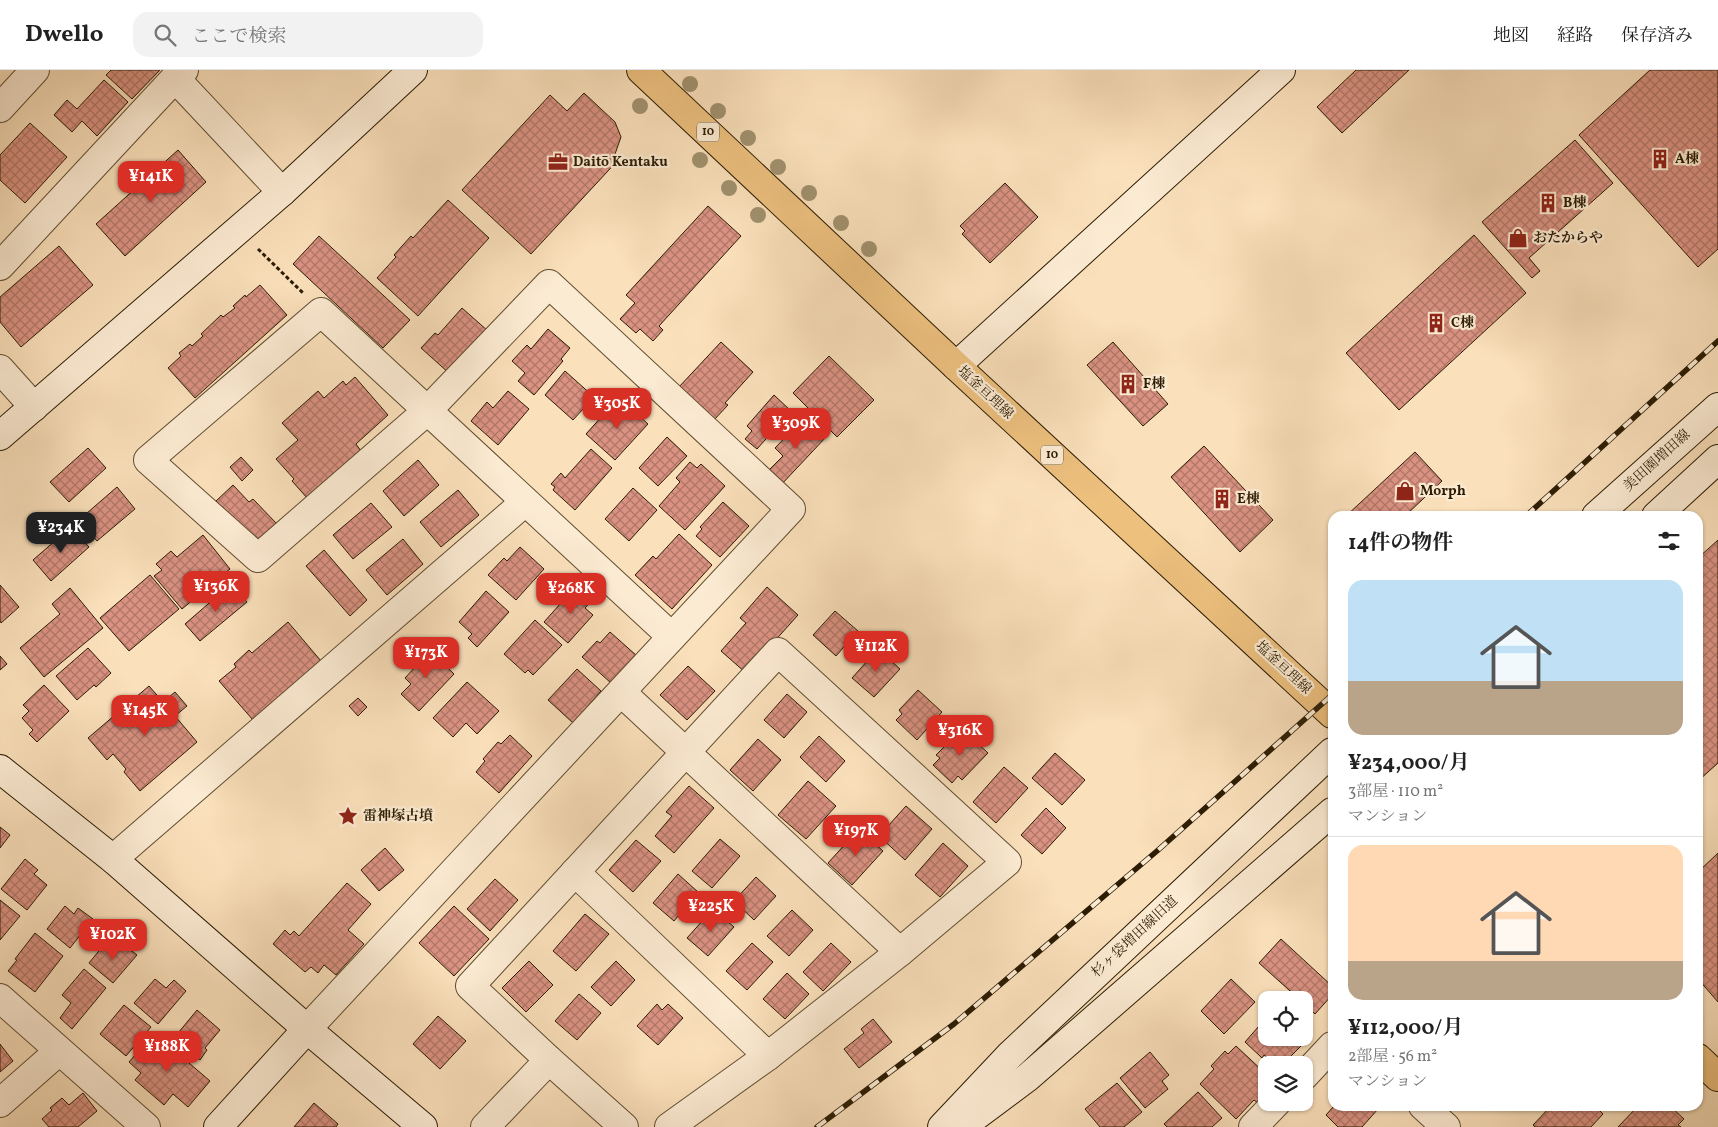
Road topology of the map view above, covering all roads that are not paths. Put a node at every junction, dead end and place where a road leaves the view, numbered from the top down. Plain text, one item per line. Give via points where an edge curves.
1 (35, 70) edge
2 (413, 70) edge
3 (641, 70) edge
4 (1281, 70) edge
5 (179, 74) edge
6 (0, 108) edge
7 (282, 192) junction
8 (0, 266) edge
9 (956, 366) junction
10 (0, 368) edge
11 (34, 407) junction
12 (1718, 407) edge
13 (427, 411) junction
14 (0, 436) edge
15 (1718, 459) edge
16 (524, 502) junction
17 (1602, 511) edge
18 (1661, 511) edge
19 (672, 637) junction
20 (621, 692) junction
21 (1328, 710) edge
22 (686, 751) junction
23 (1328, 756) edge
24 (0, 770) edge
25 (1328, 815) edge
26 (113, 859) junction
27 (575, 872) junction
28 (900, 952) junction
29 (0, 998) edge
30 (307, 1028) junction
31 (1328, 1050) edge
32 (59, 1051) junction
33 (768, 1056) junction
34 (549, 1060) junction
35 (1703, 1063) edge
36 (1313, 1066) edge
37 (1718, 1077) edge
38 (0, 1103) edge
39 (1268, 1111) edge
40 (1428, 1111) edge
41 (146, 1127) edge
42 (218, 1127) edge
43 (423, 1127) edge
44 (485, 1127) edge
45 (624, 1127) edge
46 (670, 1127) edge
47 (942, 1127) edge
48 (961, 1127) edge
49 (1253, 1127) edge
50 (1446, 1127) edge

1 - 6 street
2 - 7 street
3 - 9 main road, 塩釜亘理線 / 10
4 - 9 street
5 - 7 street
5 - 8 street
7 - 11 street
9 - 21 main road, 塩釜亘理線 / 10
10 - 11 street
11 - 14 street
12 - 17 street, 美田園増田線
13 - 13 street via 321,312 148,460 258,558
13 - 16 street
13 - 19 street via 549,284 791,509
15 - 18 street
16 - 19 street
16 - 26 street
19 - 20 street
20 - 22 street
20 - 30 street
22 - 27 street
22 - 28 street
22 - 28 street via 778,652 1007,862
23 - 47 street, 杉ヶ袋増田線旧道 via 1010,1056
24 - 26 street
25 - 48 street via 1028,1077
26 - 30 street
27 - 33 street
27 - 34 street via 470,986
28 - 33 street
29 - 32 street
30 - 42 street
30 - 43 street
31 - 36 street
32 - 38 street
32 - 41 street
33 - 46 street
34 - 44 street
34 - 45 street
35 - 37 main road
39 - 49 street
40 - 50 street

